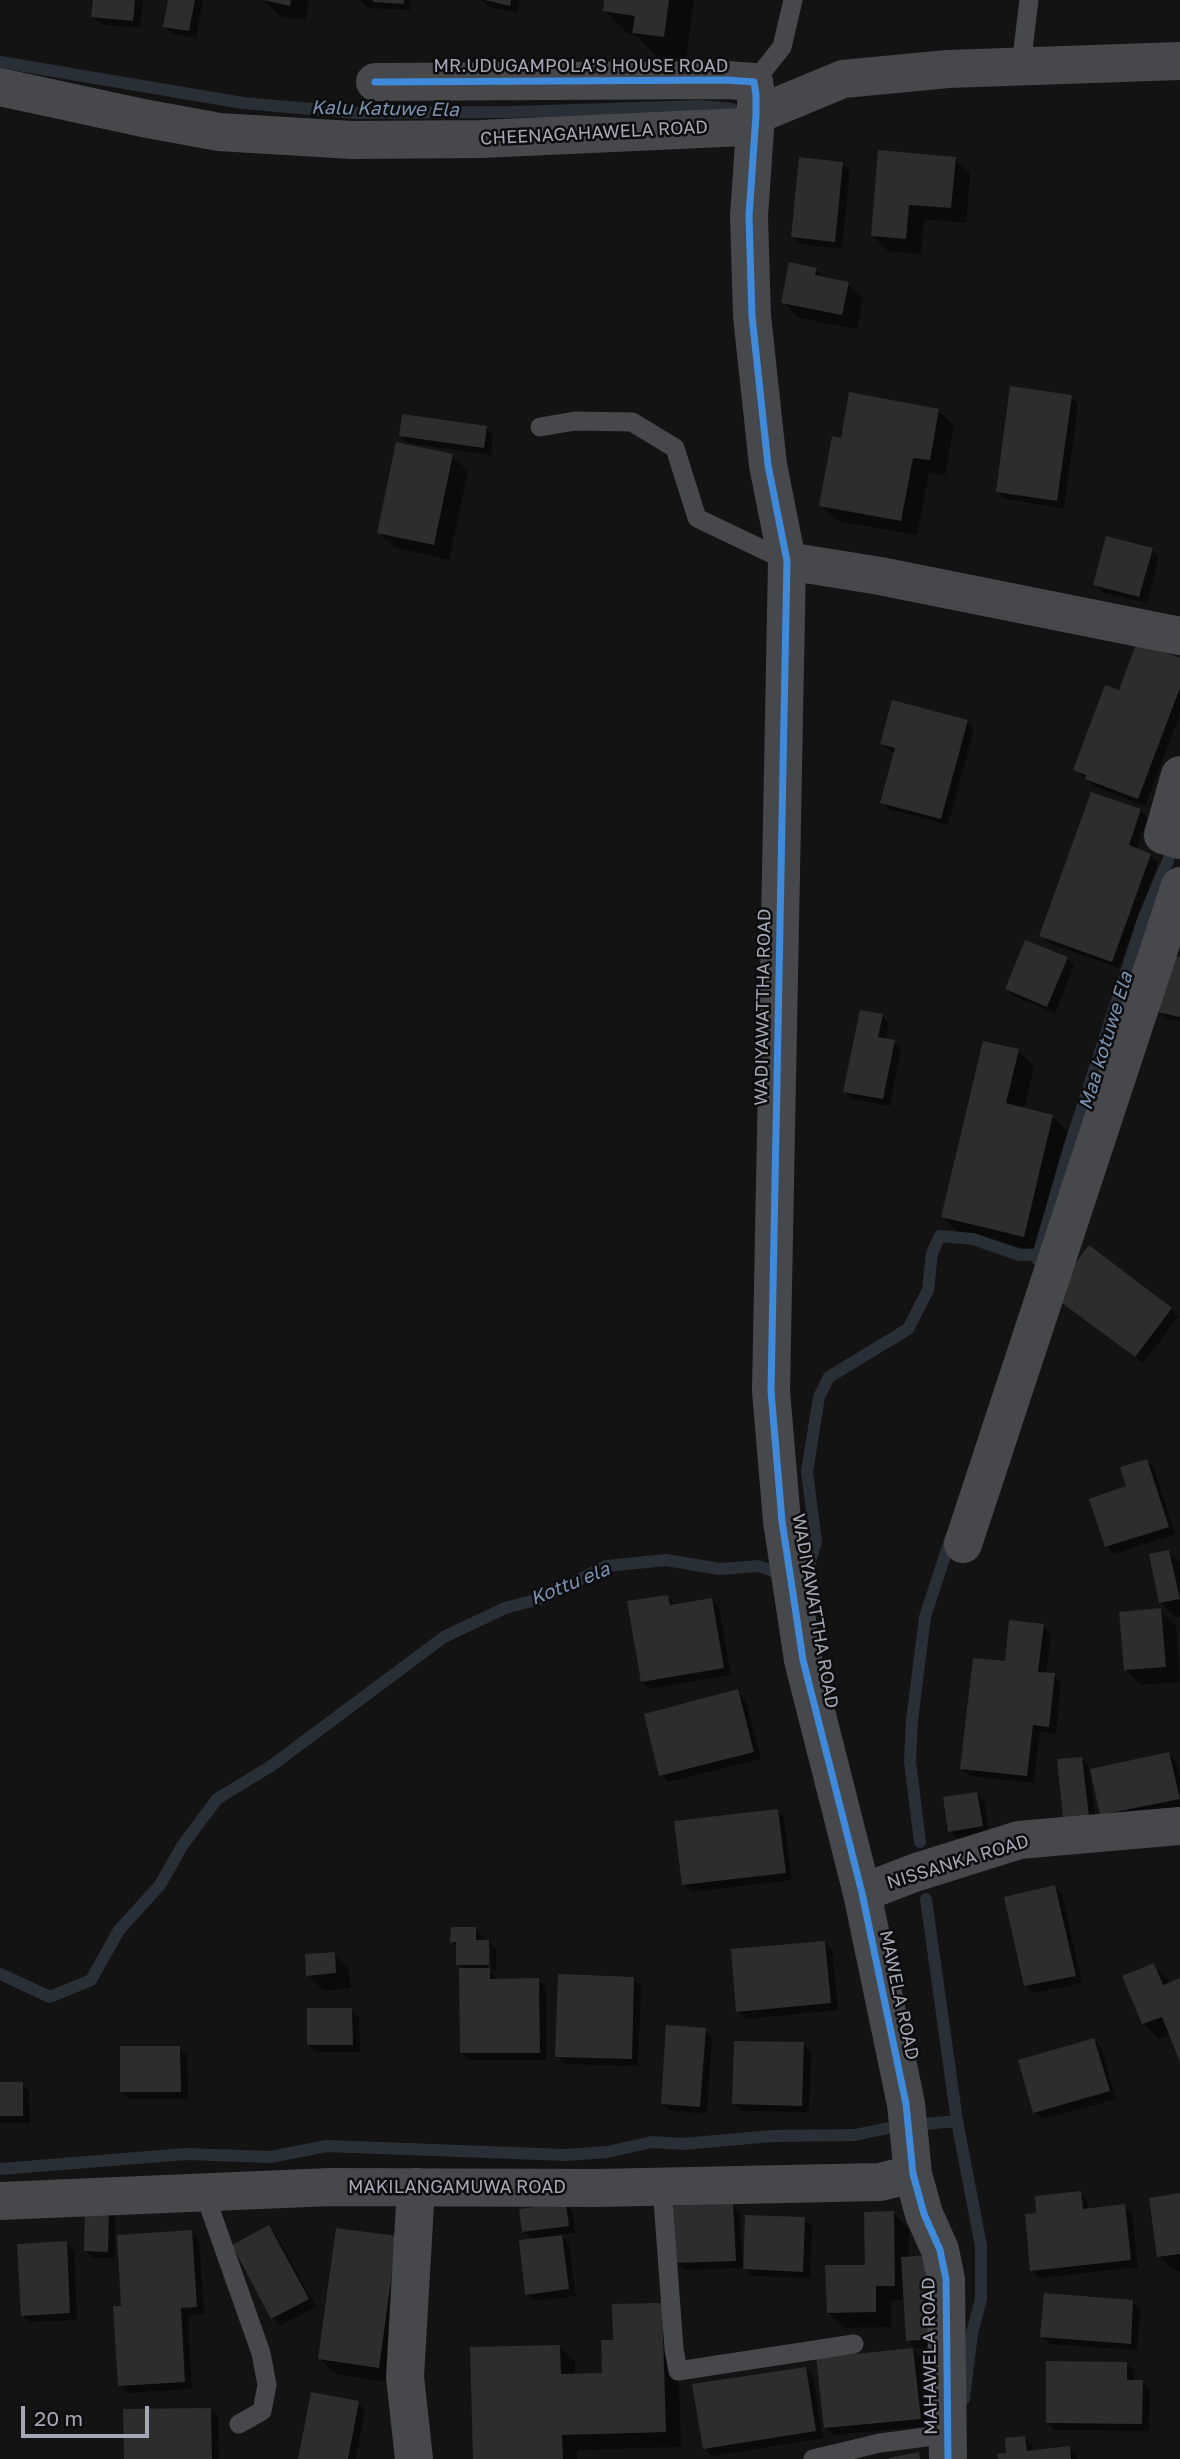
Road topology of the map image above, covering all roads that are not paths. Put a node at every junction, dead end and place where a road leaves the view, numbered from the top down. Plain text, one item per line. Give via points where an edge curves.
1 (793, 0) edge
2 (1028, 0) edge
3 (1180, 61) edge
4 (1021, 66) junction
5 (375, 82) dead end
6 (0, 87) edge
7 (755, 99) junction
8 (540, 427) dead end
9 (787, 561) junction
10 (1180, 636) edge
11 (1180, 775) edge
12 (1171, 838) edge
13 (1180, 886) edge
14 (963, 1544) dead end
15 (1180, 1826) edge
16 (862, 1893) junction
17 (912, 2160) junction
18 (662, 2186) junction
19 (416, 2187) junction
20 (204, 2192) junction
21 (0, 2201) edge
22 (854, 2344) dead end
23 (239, 2424) dead end
24 (948, 2447) edge
25 (414, 2459) edge
26 (813, 2459) edge

1 - 7 lane via 782,47
2 - 4 lane
3 - 4 street, CHEENAGAHAWELA ROAD
4 - 7 street, CHEENAGAHAWELA ROAD via 843,79
5 - 7 street, MR.UDUGAMPOLA'S HOUSE ROAD via 727,80
6 - 7 street, CHEENAGAHAWELA ROAD via 219,132 352,140 744,127
7 - 9 street, WADIYAWATTHA ROAD via 749,216 752,316 768,465
8 - 9 lane via 575,421 632,422 675,448 697,518
9 - 10 street
9 - 16 street, WADIYAWATTHA ROAD via 771,1391 803,1660
11 - 12 street
13 - 14 street
15 - 16 street, NISSANKA ROAD via 1019,1840
16 - 17 street, MAWELA ROAD via 906,2104
17 - 18 street, MAKILANGAMUWA ROAD via 880,2182
17 - 24 street, MAHAWELA ROAD via 946,2279
18 - 19 street, MAKILANGAMUWA ROAD
18 - 22 lane via 678,2371
19 - 20 street, MAKILANGAMUWA ROAD
19 - 25 street via 405,2377
20 - 21 street, MAKILANGAMUWA ROAD
20 - 23 lane via 261,2353 267,2385 262,2411
24 - 26 lane via 880,2442

